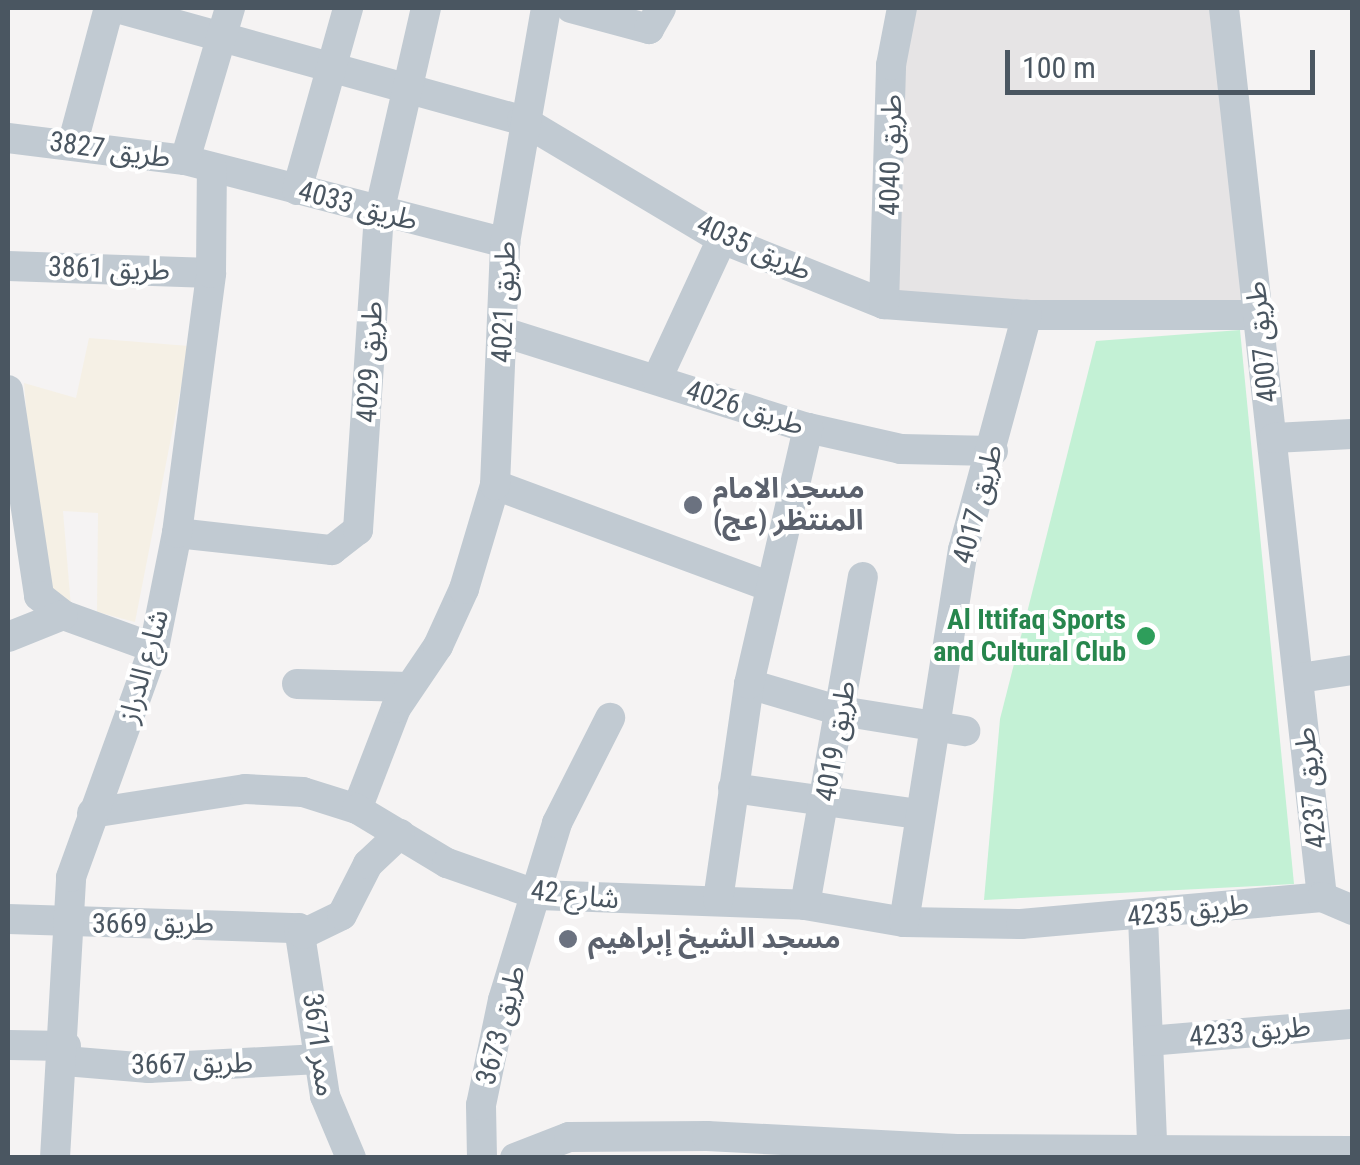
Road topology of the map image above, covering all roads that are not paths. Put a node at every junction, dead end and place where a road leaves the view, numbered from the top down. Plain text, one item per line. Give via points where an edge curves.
1 (109, 8) edge
2 (117, 8) edge
3 (348, 8) edge
4 (426, 8) edge
5 (546, 8) edge
6 (571, 8) edge
7 (661, 8) edge
8 (902, 8) edge
9 (1224, 8) edge
10 (226, 22) edge
11 (332, 66) junction
12 (404, 88) junction
13 (522, 120) junction
14 (8, 138) edge
15 (73, 142) junction
16 (198, 164) junction
17 (297, 190) junction
18 (378, 213) junction
19 (722, 239) junction
20 (505, 243) junction
21 (8, 266) edge
22 (211, 273) junction
23 (884, 304) junction
24 (1028, 315) junction
25 (1258, 315) junction
26 (503, 332) junction
27 (656, 380) junction
28 (8, 390) edge
29 (808, 428) junction
30 (1352, 434) edge
31 (1274, 438) junction
32 (993, 451) junction
33 (495, 485) junction
34 (177, 533) junction
35 (17, 549) edge
36 (863, 577) dead end
37 (768, 586) junction
38 (63, 616) junction
39 (8, 638) edge
40 (154, 648) junction
41 (1352, 670) edge
42 (1300, 678) junction
43 (297, 684) dead end
44 (749, 684) junction
45 (409, 687) junction
46 (841, 711) junction
47 (610, 718) dead end
48 (931, 724) junction
49 (965, 731) dead end
50 (733, 788) junction
51 (826, 805) junction
52 (357, 810) junction
53 (92, 813) junction
54 (917, 814) junction
55 (400, 834) junction
56 (538, 895) junction
57 (1322, 898) junction
58 (718, 900) junction
59 (806, 905) junction
60 (1352, 910) edge
61 (1142, 917) junction
62 (8, 919) edge
63 (904, 922) junction
64 (69, 923) junction
65 (1021, 924) joint
66 (301, 931) junction
67 (1352, 1024) edge
68 (1148, 1041) junction
69 (9, 1045) edge
70 (66, 1054) junction
71 (319, 1059) junction
72 (1152, 1144) junction
73 (1352, 1151) edge
74 (55, 1158) edge
75 (352, 1158) edge
76 (482, 1158) edge
77 (515, 1158) edge

1 - 15 street
2 - 10 street, طريق 4035
3 - 11 street
4 - 12 street, طريق 4029
5 - 13 street, طريق 4021
6 - 7 street via 649,28
8 - 23 street, طريق 4040 via 891,65
9 - 25 street, طريق 4007
10 - 11 street, طريق 4035
10 - 16 street, شارع الدراز
11 - 12 street, طريق 4035
11 - 17 street
12 - 13 street, طريق 4035
12 - 18 street, طريق 4029
13 - 19 street, طريق 4035
13 - 20 street, طريق 4021
14 - 15 street, طريق 3827
15 - 16 street, طريق 3827
16 - 17 street, طريق 4033
16 - 22 street, شارع الدراز
17 - 18 street, طريق 4033
18 - 20 street, طريق 4033
18 - 34 street, طريق 4029 via 361,518 352,541 332,550
19 - 23 street, طريق 4035
19 - 27 street
20 - 26 street, طريق 4021
21 - 22 street, طريق 3861
22 - 34 street, شارع الدراز
23 - 24 street, طريق 4035
24 - 25 street, طريق 4035
24 - 32 street, طريق 4017
25 - 31 street, طريق 4007
26 - 27 street, طريق 4026
26 - 33 street, طريق 4021
27 - 29 street, طريق 4026
28 - 35 street
29 - 32 street, طريق 4026 via 901,449
29 - 37 street
30 - 31 street
31 - 42 street, طريق 4007
32 - 48 street, طريق 4017 via 963,550
33 - 37 street
33 - 45 street, طريق 4021 via 438,646
34 - 40 street, شارع الدراز
35 - 38 street via 39,596
36 - 46 street, طريق 4019
37 - 44 street
38 - 39 street
38 - 40 street
40 - 53 street, شارع الدراز
41 - 42 street
42 - 57 street, طريق 4237
43 - 45 street
44 - 46 street
44 - 50 street
45 - 52 street, طريق 4021
46 - 48 street
46 - 51 street, طريق 4019
47 - 56 street, طريق 3673 via 568,795
48 - 49 street
48 - 54 street, طريق 4017
50 - 51 street
50 - 58 street
51 - 54 street
51 - 59 street, طريق 4019
52 - 53 street, شارع 42 via 302,792 244,789
52 - 55 street, شارع 42
53 - 64 street, شارع الدراز via 71,877
54 - 63 street, طريق 4017
55 - 56 street, شارع 42 via 446,863
55 - 66 street via 368,864 342,915
56 - 58 street, شارع 42
56 - 76 street, طريق 3673 via 496,1029 480,1106
57 - 60 street, طريق 4235
57 - 61 street, طريق 4235
58 - 59 street, شارع 42
59 - 63 street, شارع 42
61 - 65 street, طريق 4235
61 - 68 street, طريق 4233
62 - 64 street, طريق 3669
63 - 65 street, شارع 42
64 - 66 street, طريق 3669
64 - 70 street, شارع الدراز
66 - 71 street, ممر 3671
67 - 68 street, طريق 4233
68 - 72 street, طريق 4233
69 - 70 street, طريق 3667
70 - 71 street, طريق 3667 via 149,1068
70 - 74 street, شارع الدراز
71 - 75 street, ممر 3671 via 331,1120
72 - 73 street
72 - 77 street via 569,1137

